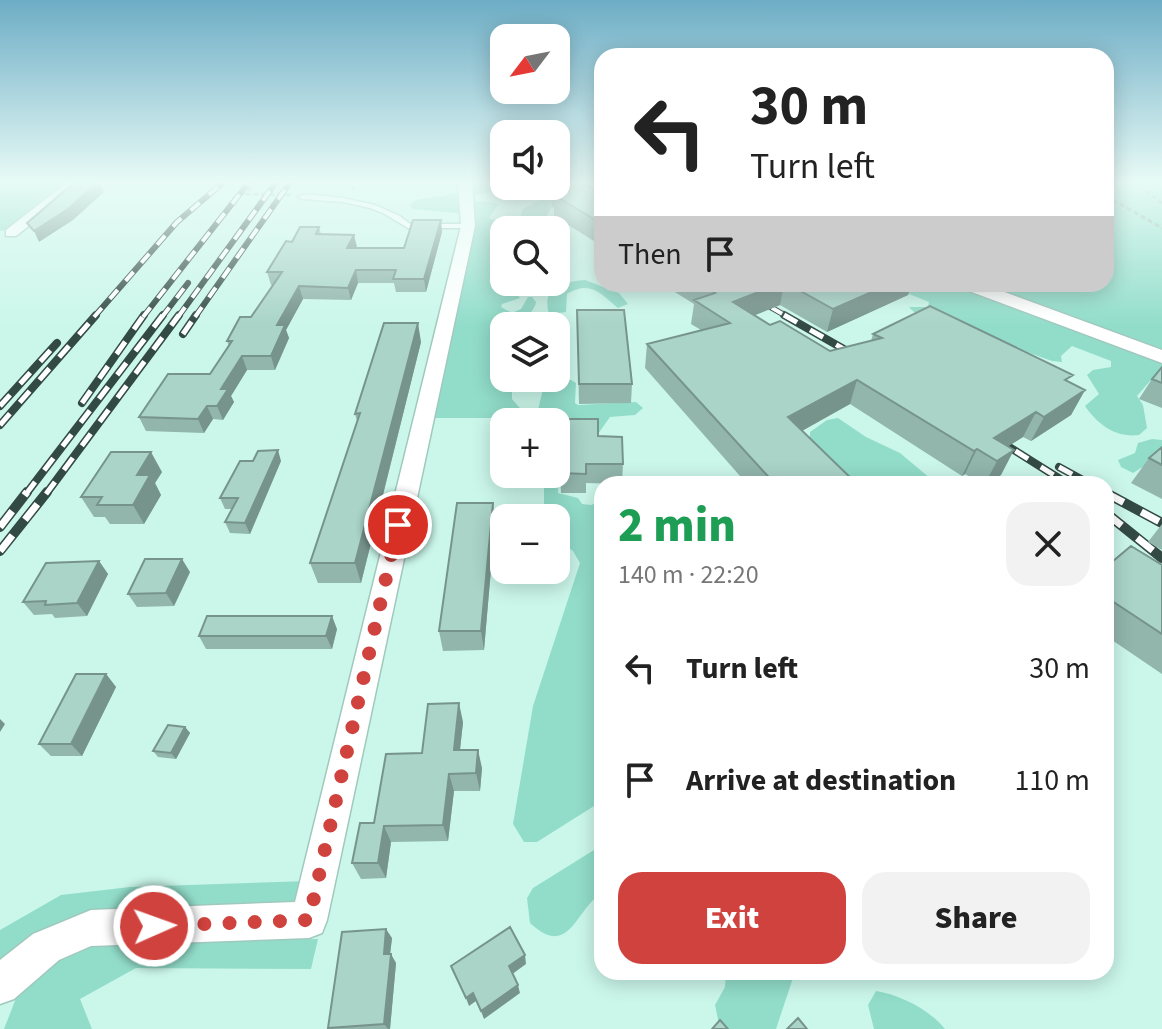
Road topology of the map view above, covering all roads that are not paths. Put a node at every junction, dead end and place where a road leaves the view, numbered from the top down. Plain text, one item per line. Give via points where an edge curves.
1 (467, 229) edge
2 (988, 292) edge
3 (1162, 357) edge
4 (0, 985) edge

1 - 4 street via 309,920 91,928 46,947
2 - 3 street

